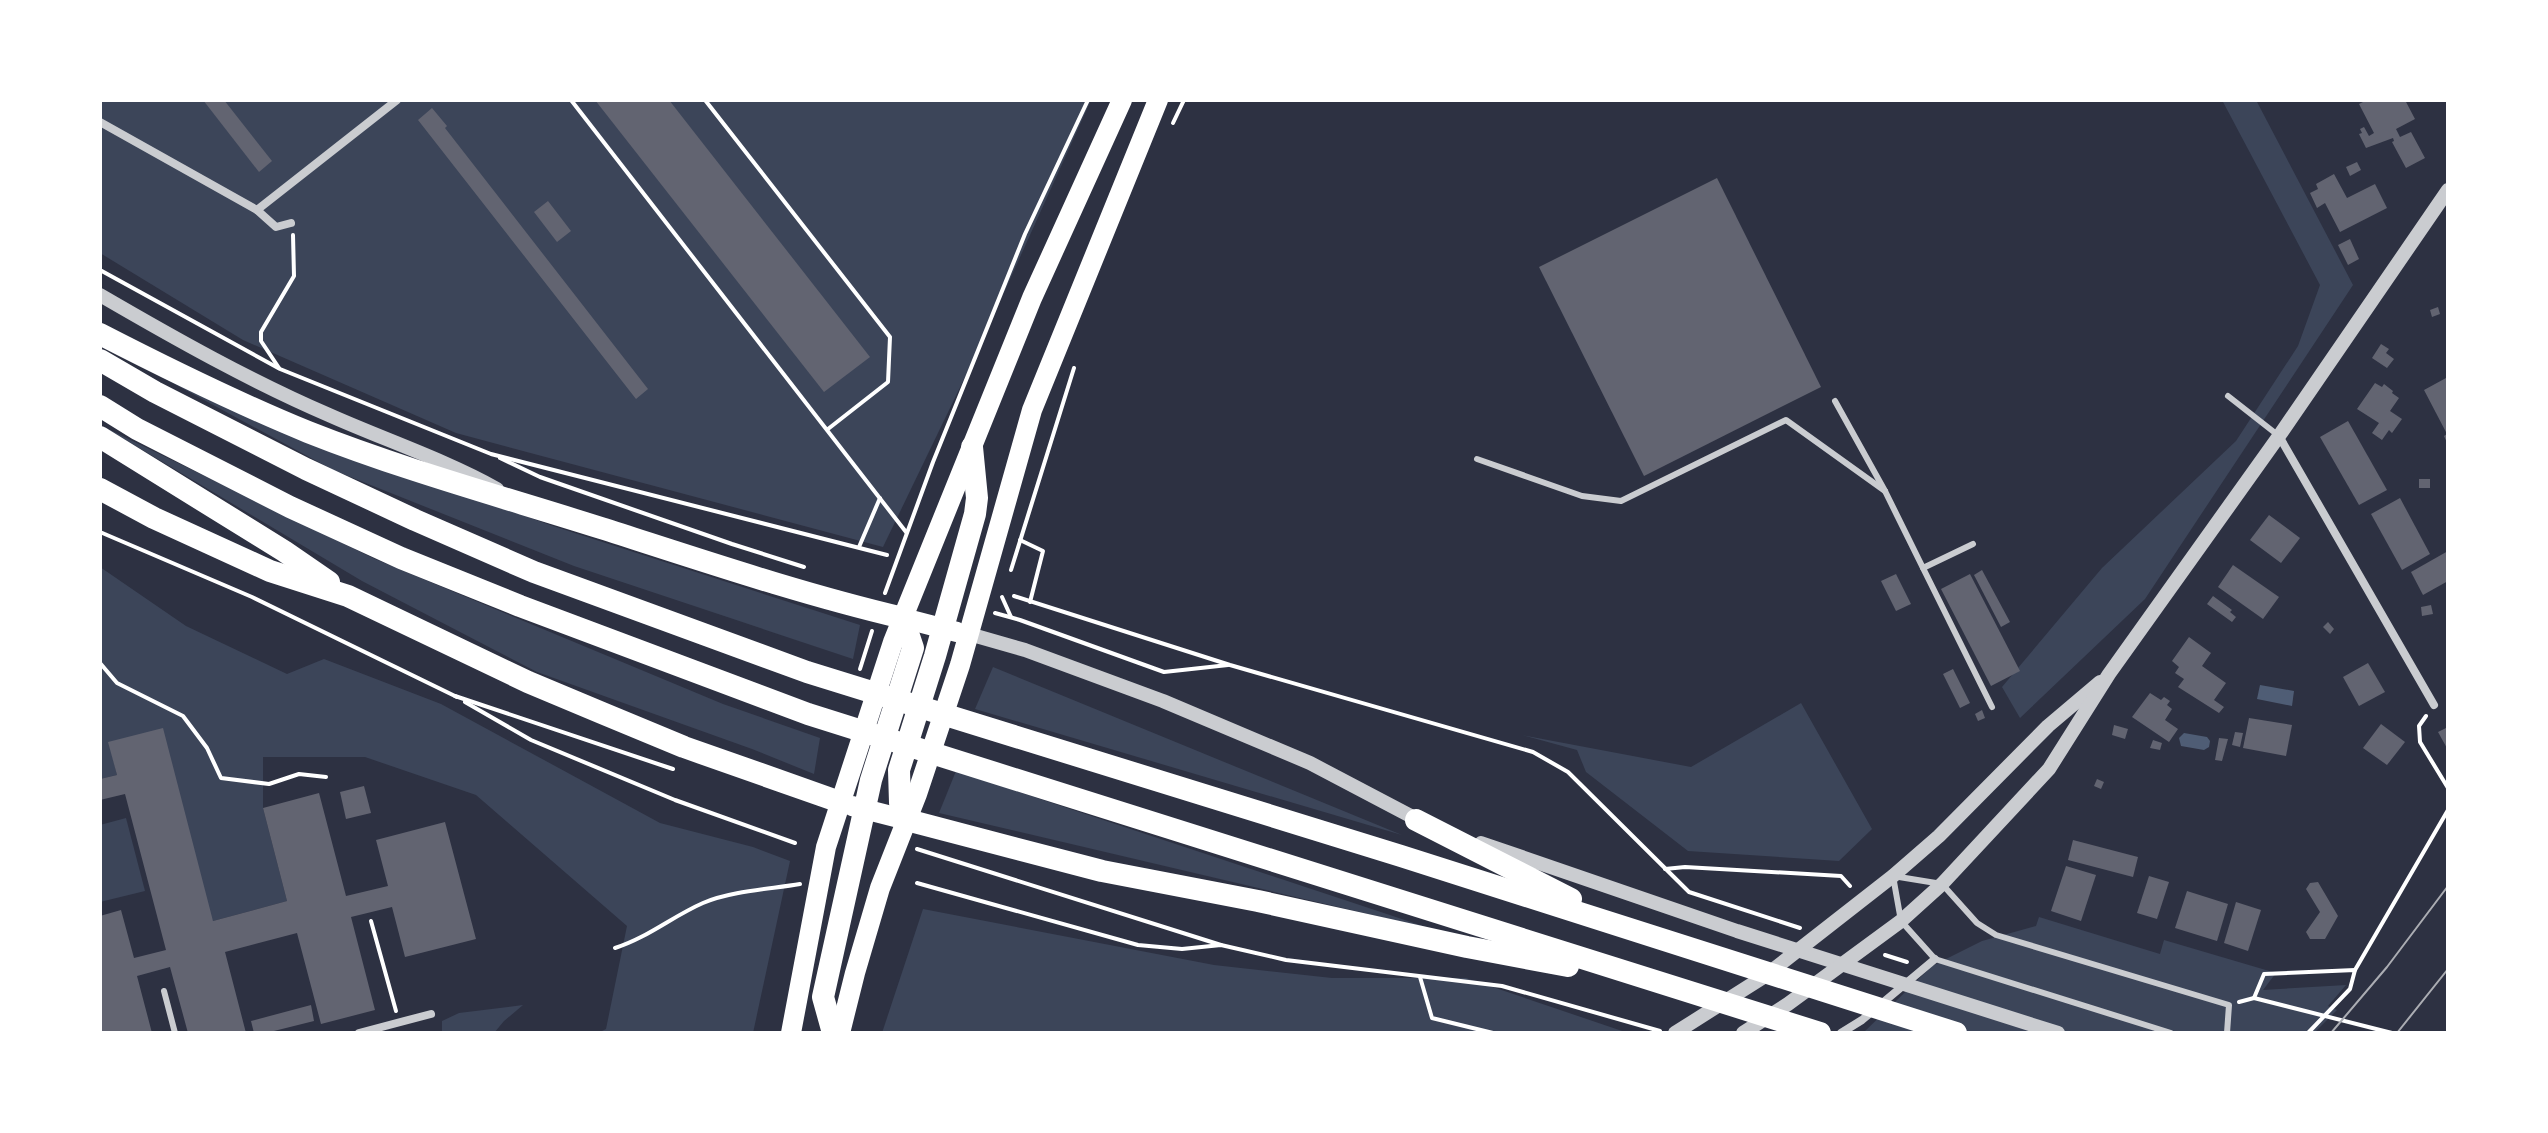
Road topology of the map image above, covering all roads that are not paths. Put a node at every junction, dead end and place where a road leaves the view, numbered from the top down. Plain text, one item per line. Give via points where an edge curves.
1 (397, 100) edge
2 (1122, 100) edge
3 (1158, 100) edge
4 (100, 122) edge
5 (2448, 190) edge
6 (257, 210) junction
7 (291, 223) dead end
8 (100, 295) edge
9 (100, 334) edge
10 (100, 360) edge
11 (2228, 396) dead end
12 (1835, 401) dead end
13 (100, 406) edge
14 (2279, 436) junction
15 (100, 437) edge
16 (972, 447) junction
17 (1477, 459) dead end
18 (100, 489) edge
19 (1885, 491) junction
20 (526, 504) junction
21 (1973, 544) dead end
22 (1923, 568) junction
23 (348, 596) junction
24 (903, 618) junction
25 (943, 628) junction
26 (969, 634) junction
27 (903, 645) junction
28 (2109, 674) junction
29 (2434, 705) road end
30 (1992, 707) dead end
31 (908, 791) junction
32 (840, 802) junction
33 (864, 810) junction
34 (907, 820) junction
35 (1416, 820) junction
36 (1893, 876) junction
37 (1942, 884) junction
38 (1901, 921) junction
39 (1629, 928) junction
40 (1935, 959) junction
41 (1660, 982) junction
42 (164, 991) dead end
43 (431, 1014) dead end
44 (175, 1033) edge
45 (359, 1033) edge
46 (791, 1033) edge
47 (833, 1033) edge
48 (840, 1033) edge
49 (1675, 1033) edge
50 (1743, 1033) edge
51 (1820, 1033) edge
52 (1841, 1033) edge
53 (1956, 1033) edge
54 (2058, 1033) edge
55 (2171, 1033) edge
56 (2227, 1033) edge

1 - 6 street
2 - 16 main road via 1032,298
3 - 26 main road via 1032,410
4 - 6 street
5 - 14 street
6 - 7 street via 276,227
8 - 20 street via 178,341 314,408 463,470
9 - 20 highway via 308,432
10 - 39 highway via 306,469 549,577 807,672
11 - 14 lane
12 - 19 lane
13 - 41 highway via 290,507 401,558 808,714
14 - 28 street
14 - 29 street
15 - 23 highway
16 - 24 main road
16 - 25 highway via 975,514
17 - 19 lane via 1582,496 1621,501 1786,420
18 - 23 highway via 270,571
19 - 22 lane
20 - 24 highway via 747,575 875,623
21 - 22 lane
22 - 30 lane
23 - 32 highway via 602,713
24 - 25 main road
24 - 27 highway
25 - 26 main road
25 - 31 highway via 899,770
26 - 31 main road
26 - 35 street via 1163,701 1310,763
27 - 32 main road
27 - 33 highway
28 - 36 street
28 - 37 street via 2049,769
31 - 34 highway via 900,803
32 - 33 main road
32 - 46 main road via 826,847
33 - 34 main road
33 - 47 highway via 823,997
34 - 41 highway via 1102,871
34 - 48 main road via 880,888
35 - 39 highway
35 - 54 street via 1737,931
36 - 37 lane
36 - 38 lane
36 - 49 street via 1765,976
37 - 38 street
37 - 56 lane via 1977,923 1996,935 2229,1005
38 - 40 lane
38 - 50 street
39 - 53 highway
40 - 52 street
40 - 55 lane
41 - 51 highway
42 - 44 lane
43 - 45 street

